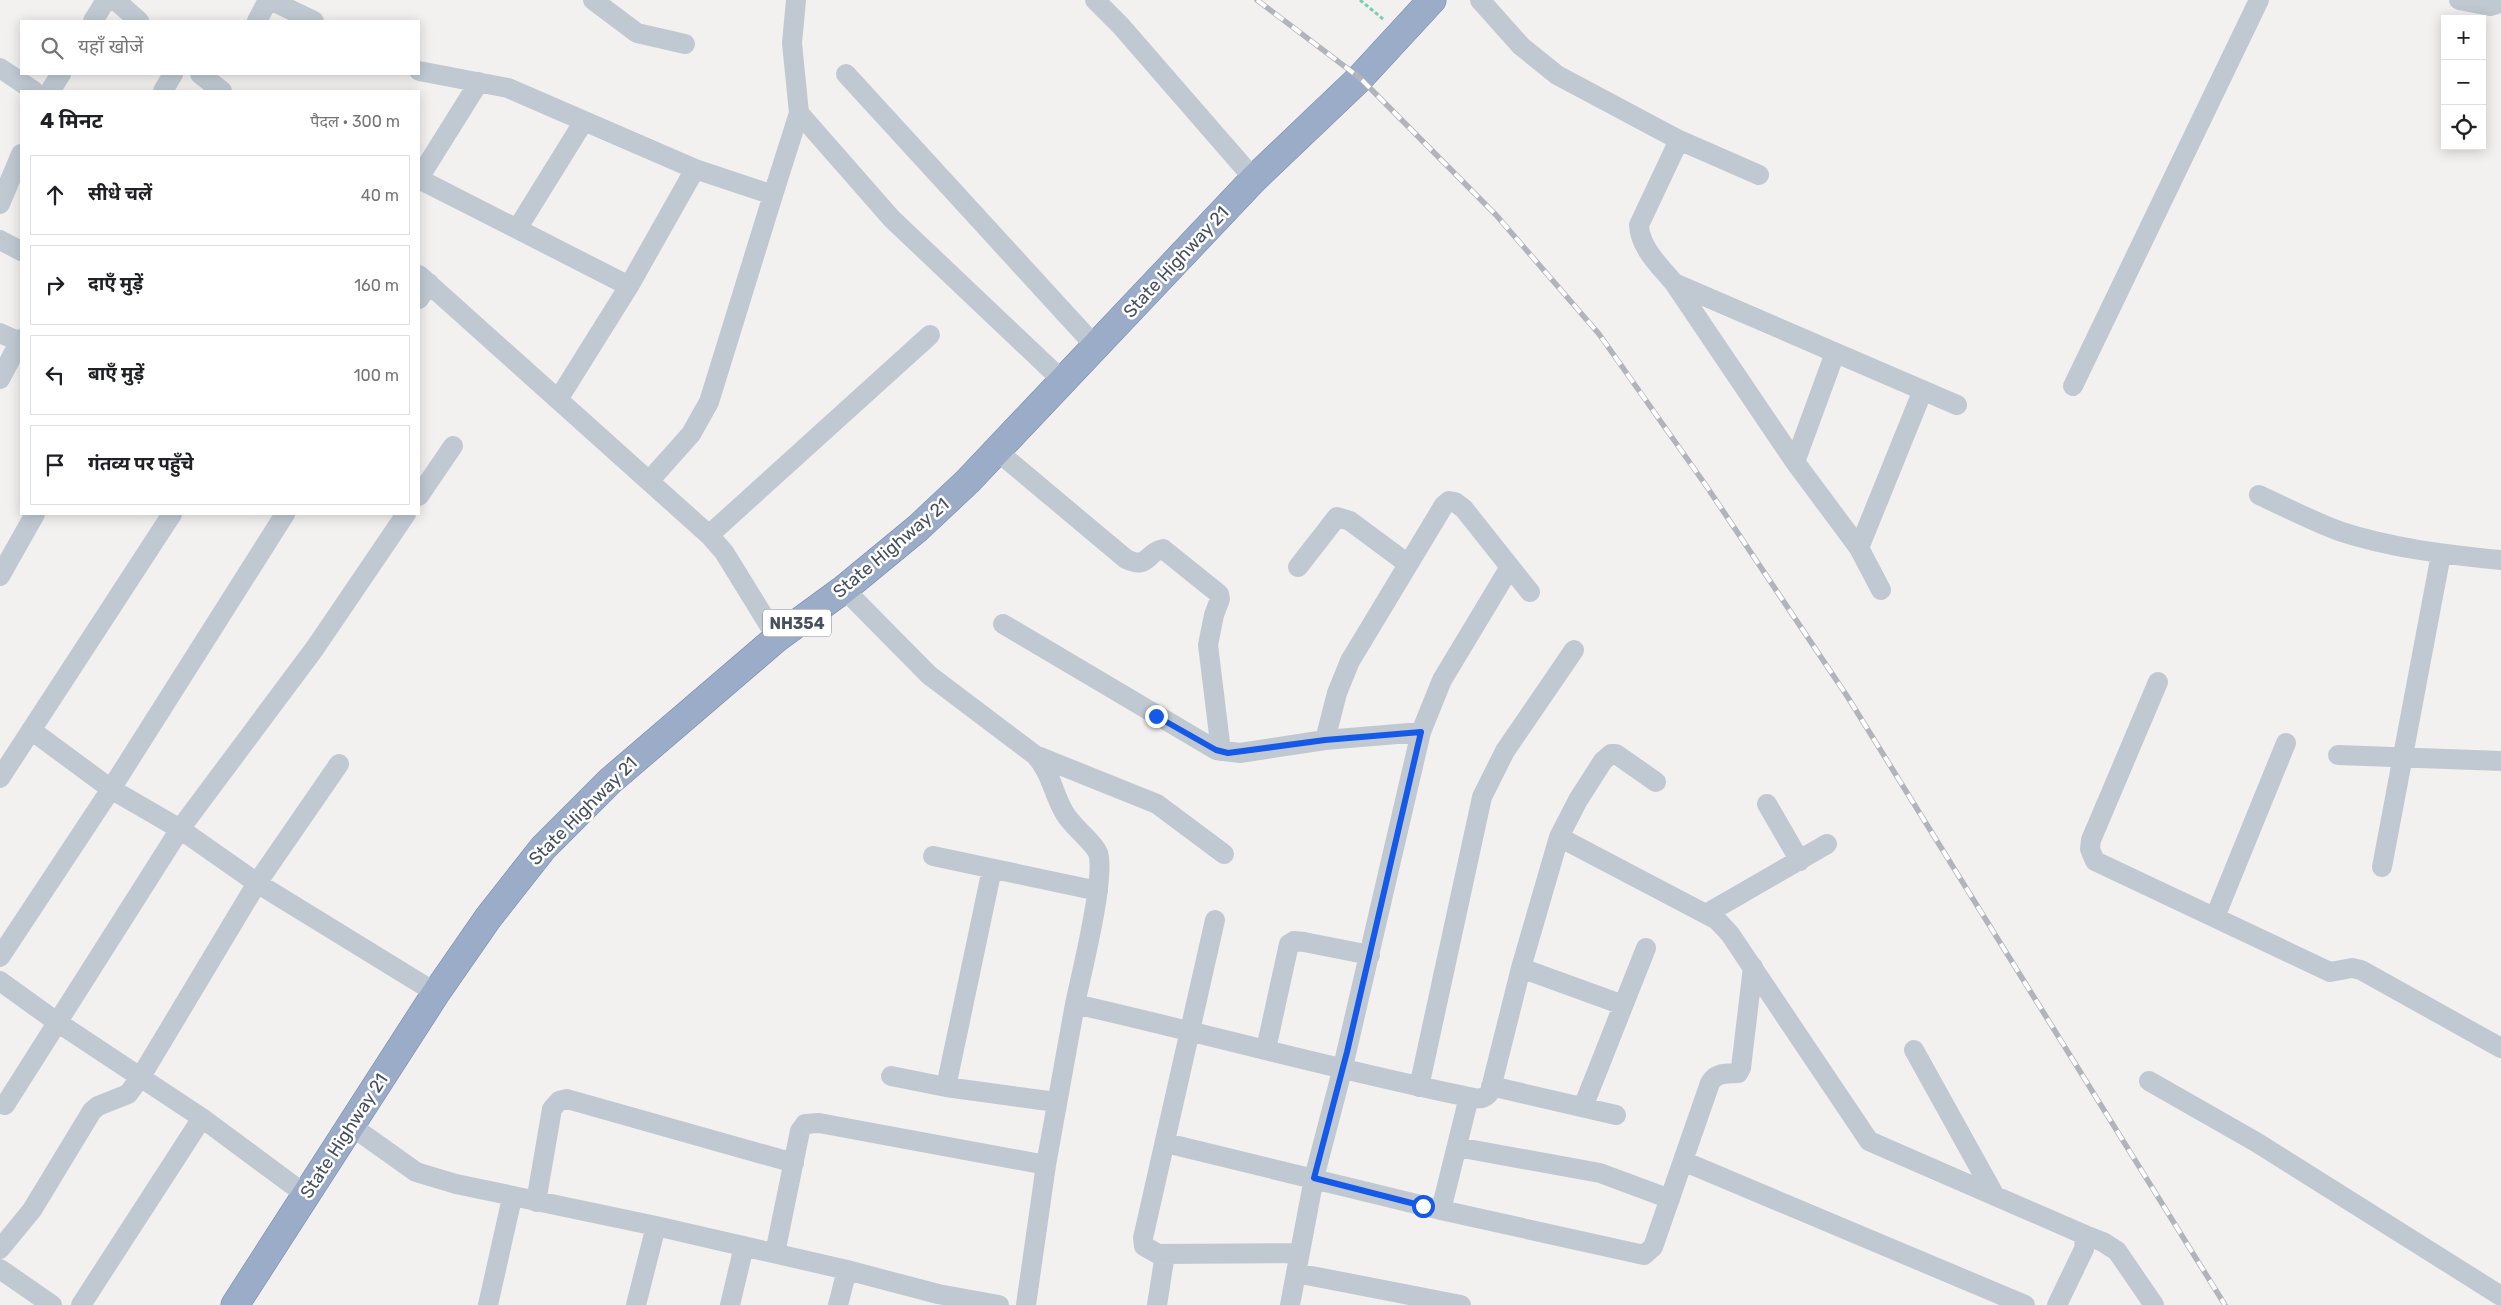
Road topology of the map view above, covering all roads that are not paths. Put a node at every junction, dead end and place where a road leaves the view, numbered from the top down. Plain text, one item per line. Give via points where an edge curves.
1 (106, 0) edge
2 (115, 0) edge
3 (269, 0) edge
4 (593, 0) edge
5 (796, 0) edge
6 (1095, 0) edge
7 (1432, 0) edge
8 (1480, 0) edge
9 (2259, 0) edge
10 (2459, 0) edge
11 (2501, 3) edge
12 (94, 20) edge
13 (138, 20) edge
14 (258, 20) edge
15 (312, 20) edge
16 (685, 44) dead end
17 (0, 68) edge
18 (420, 71) edge
19 (846, 74) dead end
20 (60, 75) edge
21 (172, 75) edge
22 (201, 75) edge
23 (230, 75) edge
24 (479, 82) junction
25 (33, 90) edge
26 (51, 90) edge
27 (164, 90) edge
28 (221, 90) edge
29 (222, 90) edge
30 (799, 114) junction
31 (584, 121) junction
32 (1679, 140) junction
33 (20, 156) edge
34 (695, 169) junction
35 (6, 175) edge
36 (1759, 175) dead end
37 (420, 177) edge
38 (1254, 179) junction
39 (420, 180) edge
40 (774, 195) junction
41 (0, 204) edge
42 (517, 229) junction
43 (0, 240) edge
44 (20, 250) edge
45 (1674, 283) junction
46 (422, 286) edge
47 (629, 286) junction
48 (0, 333) edge
49 (930, 335) dead end
50 (20, 341) edge
51 (1096, 347) junction
52 (1835, 353) junction
53 (0, 379) edge
54 (1064, 382) junction
55 (2073, 386) dead end
56 (1924, 390) junction
57 (559, 398) junction
58 (1957, 404) dead end
59 (453, 446) dead end
60 (998, 451) junction
61 (1795, 462) junction
62 (650, 480) junction
63 (420, 495) edge
64 (2259, 495) dead end
65 (34, 515) edge
66 (171, 515) edge
67 (284, 515) edge
68 (405, 515) edge
69 (709, 534) junction
70 (1859, 548) junction
71 (2442, 554) junction
72 (2501, 560) edge
73 (1408, 564) junction
74 (1298, 567) dead end
75 (1510, 567) junction
76 (0, 576) edge
77 (844, 589) junction
78 (1881, 590) dead end
79 (1530, 592) dead end
80 (1004, 624) dead end
81 (777, 638) junction
82 (1574, 650) dead end
83 (2158, 682) dead end
84 (30, 730) junction
85 (1421, 732) junction
86 (1325, 740) junction
87 (2286, 743) dead end
88 (1221, 751) junction
89 (1035, 755) junction
90 (2338, 755) dead end
91 (2403, 758) junction
92 (2501, 761) edge
93 (339, 764) dead end
94 (0, 778) edge
95 (1656, 782) dead end
96 (111, 789) junction
97 (1767, 804) dead end
98 (180, 828) junction
99 (1559, 837) junction
100 (1827, 844) dead end
101 (1224, 854) dead end
102 (933, 856) dead end
103 (1800, 861) junction
104 (2382, 867) dead end
105 (992, 869) junction
106 (256, 883) junction
107 (1098, 891) junction
108 (1706, 914) junction
109 (2215, 918) junction
110 (1215, 920) dead end
111 (1646, 948) dead end
112 (1370, 955) junction
113 (0, 957) edge
114 (1753, 967) junction
115 (1521, 968) junction
116 (0, 981) edge
117 (436, 993) junction
118 (1075, 1004) junction
119 (1623, 1005) junction
120 (57, 1022) junction
121 (1190, 1030) junction
122 (2501, 1048) edge
123 (1266, 1049) junction
124 (1914, 1050) dead end
125 (1342, 1071) junction
126 (891, 1076) dead end
127 (140, 1078) junction
128 (2149, 1081) dead end
129 (1492, 1086) junction
130 (946, 1087) junction
131 (1419, 1087) junction
132 (1469, 1097) junction
133 (1056, 1102) junction
134 (2, 1107) edge
135 (1583, 1107) junction
136 (1616, 1115) dead end
137 (202, 1118) junction
138 (350, 1125) junction
139 (1166, 1143) junction
140 (1457, 1148) junction
141 (1682, 1161) junction
142 (794, 1163) junction
143 (1046, 1165) junction
144 (1314, 1178) junction
145 (306, 1195) junction
146 (1995, 1196) junction
147 (512, 1198) junction
148 (1670, 1199) junction
149 (536, 1202) junction
150 (1441, 1210) junction
151 (656, 1226) junction
152 (2085, 1235) junction
153 (744, 1246) junction
154 (0, 1249) edge
155 (776, 1253) junction
156 (1299, 1253) junction
157 (1165, 1254) junction
158 (0, 1269) edge
159 (847, 1270) junction
160 (1296, 1273) junction
161 (2501, 1296) edge
162 (936, 1299) edge
163 (52, 1305) edge
164 (81, 1305) edge
165 (235, 1305) edge
166 (488, 1305) edge
167 (636, 1305) edge
168 (730, 1305) edge
169 (838, 1305) edge
170 (999, 1305) edge
171 (1026, 1305) edge
172 (1156, 1305) edge
173 (1290, 1305) edge
174 (1460, 1305) edge
175 (2025, 1305) edge
176 (2056, 1305) edge
177 (2154, 1305) edge

1 - 12 street
2 - 13 street
3 - 14 street
3 - 15 street
4 - 16 street via 637,33
5 - 30 street via 792,43
6 - 38 street
7 - 38 highway, State Highway 21 / NH354 via 1360,78
8 - 32 street via 1522,46 1557,75
9 - 55 street
10 - 11 street via 2490,6
17 - 25 street
18 - 24 street
19 - 51 street
20 - 26 street
21 - 27 street
22 - 28 street
23 - 29 street
24 - 31 street via 508,88
24 - 37 street
30 - 40 street
30 - 54 street via 892,218
31 - 34 street
31 - 42 street
32 - 36 street
32 - 45 street via 1639,225 1643,244
33 - 35 street
34 - 40 street
34 - 47 street
35 - 41 street
38 - 51 highway, State Highway 21 / NH354
39 - 42 street
40 - 62 street via 709,402 691,434
42 - 47 street
43 - 44 street
45 - 52 street
45 - 61 street
46 - 57 street
47 - 57 street
48 - 50 street
49 - 69 street
50 - 53 street
51 - 54 highway, State Highway 21 / NH354
52 - 56 street
52 - 61 street
54 - 60 highway, State Highway 21 / NH354
56 - 58 street
56 - 70 street
57 - 62 street
59 - 63 street
60 - 77 highway, State Highway 21 / NH354 via 918,528
60 - 88 street via 1126,559 1141,563 1163,549 1219,594 1208,644
61 - 70 street
62 - 69 street
64 - 71 street via 2339,531
65 - 76 street
66 - 84 street
67 - 96 street
68 - 98 street via 315,648
69 - 81 street via 724,552
70 - 78 street
71 - 72 street
71 - 91 street
73 - 74 street via 1350,521 1337,517
73 - 75 street via 1449,501 1464,509
73 - 86 street via 1347,668
75 - 79 street
75 - 85 street via 1442,680
77 - 81 highway, State Highway 21 / NH354
77 - 89 street via 929,675
80 - 88 street
81 - 117 highway, State Highway 21 / NH354 via 610,781 543,848 488,918
82 - 131 street via 1505,751 1482,797
83 - 109 street via 2090,849 2095,861
84 - 94 street
84 - 96 street
85 - 86 street
85 - 112 street
86 - 88 street via 1240,753
87 - 109 street
89 - 101 street via 1156,804
89 - 107 street via 1045,768 1069,821 1097,851
90 - 91 street
91 - 92 street
91 - 104 street
93 - 106 street
95 - 99 street via 1616,754 1611,754 1603,760
96 - 98 street
96 - 113 street
97 - 103 street
98 - 106 street
98 - 120 street
99 - 108 street
99 - 115 street
100 - 103 street
102 - 105 street
103 - 108 street
105 - 107 street
105 - 130 street
106 - 117 street
106 - 127 street
107 - 118 street
108 - 114 street via 1717,920
109 - 122 street via 2330,972 2352,968 2362,970
110 - 121 street
111 - 119 street
112 - 123 street via 1304,942 1289,944
112 - 125 street
114 - 141 street via 1741,1068 1738,1073 1713,1077
114 - 146 street via 1869,1141
115 - 119 street
115 - 129 street
116 - 120 street
117 - 138 highway, State Highway 21 / NH354
118 - 121 street
118 - 133 street
119 - 135 street
120 - 127 street
120 - 134 street
121 - 123 street
121 - 139 street
123 - 125 street
124 - 146 street
125 - 131 street
125 - 144 street
126 - 130 street
127 - 137 street
127 - 154 street via 128,1094 92,1111 32,1210
128 - 161 street via 2256,1142
129 - 132 street via 1486,1097
129 - 135 street
130 - 133 street
131 - 132 street
132 - 140 street
133 - 143 street
135 - 136 street
137 - 145 street
137 - 164 street
138 - 145 highway, State Highway 21 / NH354
138 - 147 street via 416,1172
139 - 144 street
139 - 157 street via 1142,1238 1150,1251
140 - 148 street via 1600,1173
140 - 150 street
141 - 148 street
141 - 175 street
142 - 143 street via 800,1131 811,1122
142 - 149 street via 567,1099 559,1101 552,1109
142 - 155 street
143 - 171 street
144 - 150 street
144 - 156 street
145 - 165 highway, State Highway 21 / NH354
146 - 152 street
147 - 149 street
147 - 166 street
148 - 150 street via 1653,1248 1644,1255
149 - 151 street
151 - 153 street
151 - 167 street
152 - 176 street via 2084,1249
152 - 177 street via 2117,1251
153 - 155 street
153 - 168 street
155 - 159 street
156 - 157 street
156 - 160 street
157 - 172 street
158 - 163 street
159 - 162 street
159 - 169 street
160 - 173 street
160 - 174 street
162 - 170 street

